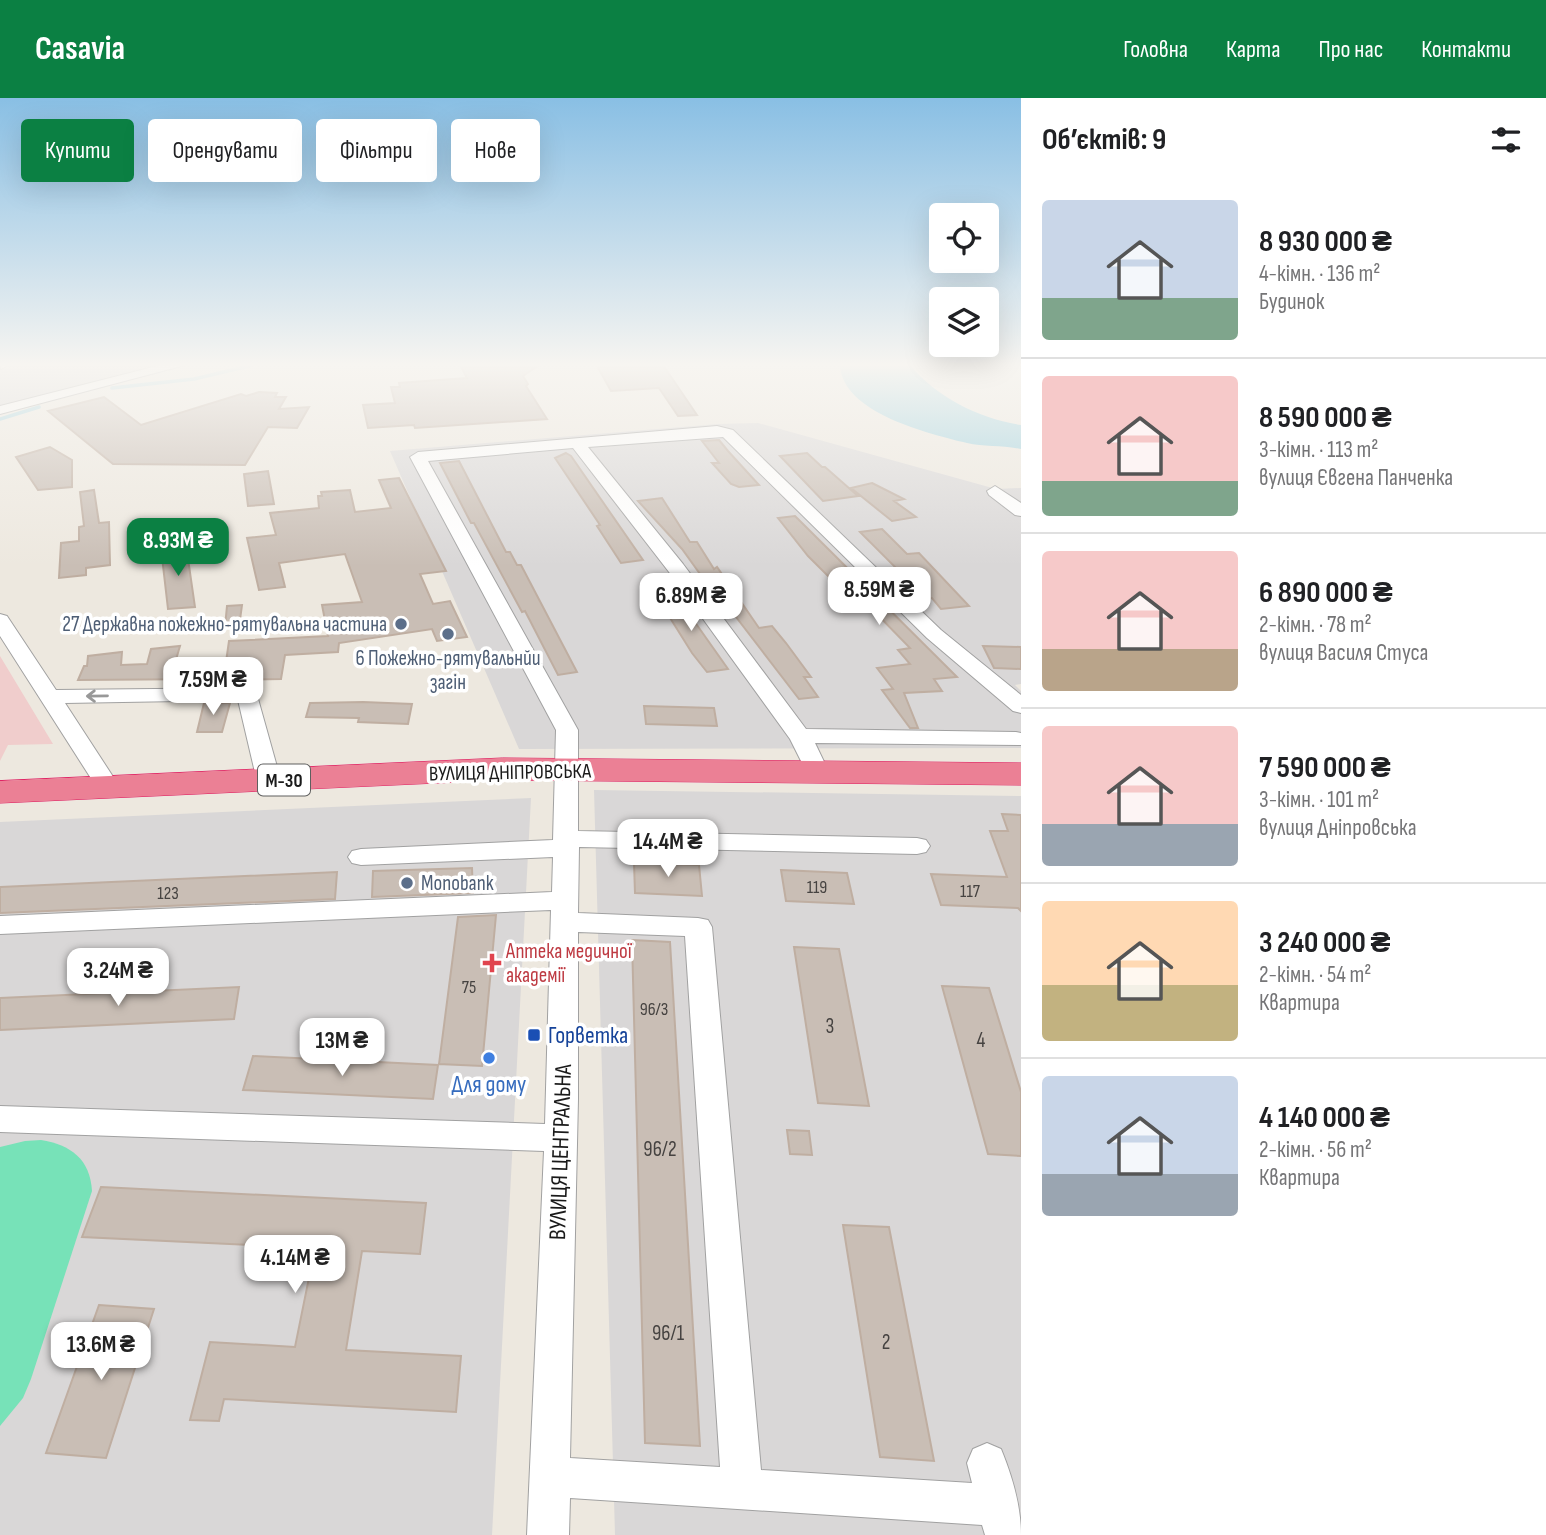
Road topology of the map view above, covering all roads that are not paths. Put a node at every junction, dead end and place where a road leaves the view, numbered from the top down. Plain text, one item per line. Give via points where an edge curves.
1 (705, 432) edge
2 (723, 432) edge
3 (577, 443) junction
4 (995, 491) dead end
5 (1021, 511) edge
6 (0, 621) edge
7 (50, 697) junction
8 (1021, 706) edge
9 (799, 736) junction
10 (1016, 739) dead end
11 (568, 769) junction
12 (817, 772) junction
13 (1021, 774) edge
14 (269, 781) junction
15 (109, 789) junction
16 (0, 792) edge
17 (567, 844) junction
18 (917, 846) dead end
19 (361, 857) dead end
20 (566, 911) junction
21 (0, 925) edge
22 (0, 1119) edge
23 (561, 1138) junction
24 (987, 1463) dead end
25 (550, 1478) junction
26 (743, 1490) junction
27 (1002, 1520) edge
28 (548, 1535) edge

1 - 3 street
2 - 8 street via 934,634
3 - 9 street
3 - 11 street, ВУЛИЦЯ ЦЕНТРАЛЬНА via 418,457 567,730
4 - 5 street
6 - 7 street
14 -> 7 street via 247,694
7 - 15 street
9 - 10 street
9 - 12 street
11 - 12 highway, ВУЛИЦЯ ДНІПРОВСЬКА / М-30
11 - 14 highway, ВУЛИЦЯ ДНІПРОВСЬКА / М-30
11 - 17 street, ВУЛИЦЯ ЦЕНТРАЛЬНА
12 - 13 highway, ВУЛИЦЯ ДНІПРОВСЬКА / М-30
14 - 15 highway, ВУЛИЦЯ ДНІПРОВСЬКА / М-30
15 - 16 highway, ВУЛИЦЯ ДНІПРОВСЬКА / М-30
17 - 18 street
17 - 19 street
17 - 20 street, ВУЛИЦЯ ЦЕНТРАЛЬНА
20 - 21 street
20 - 23 street, ВУЛИЦЯ ЦЕНТРАЛЬНА
20 - 26 street via 698,927
22 - 23 street
23 - 25 street, ВУЛИЦЯ ЦЕНТРАЛЬНА
24 - 27 street
25 - 26 street
25 - 28 street, ВУЛИЦЯ ЦЕНТРАЛЬНА
26 - 27 street

